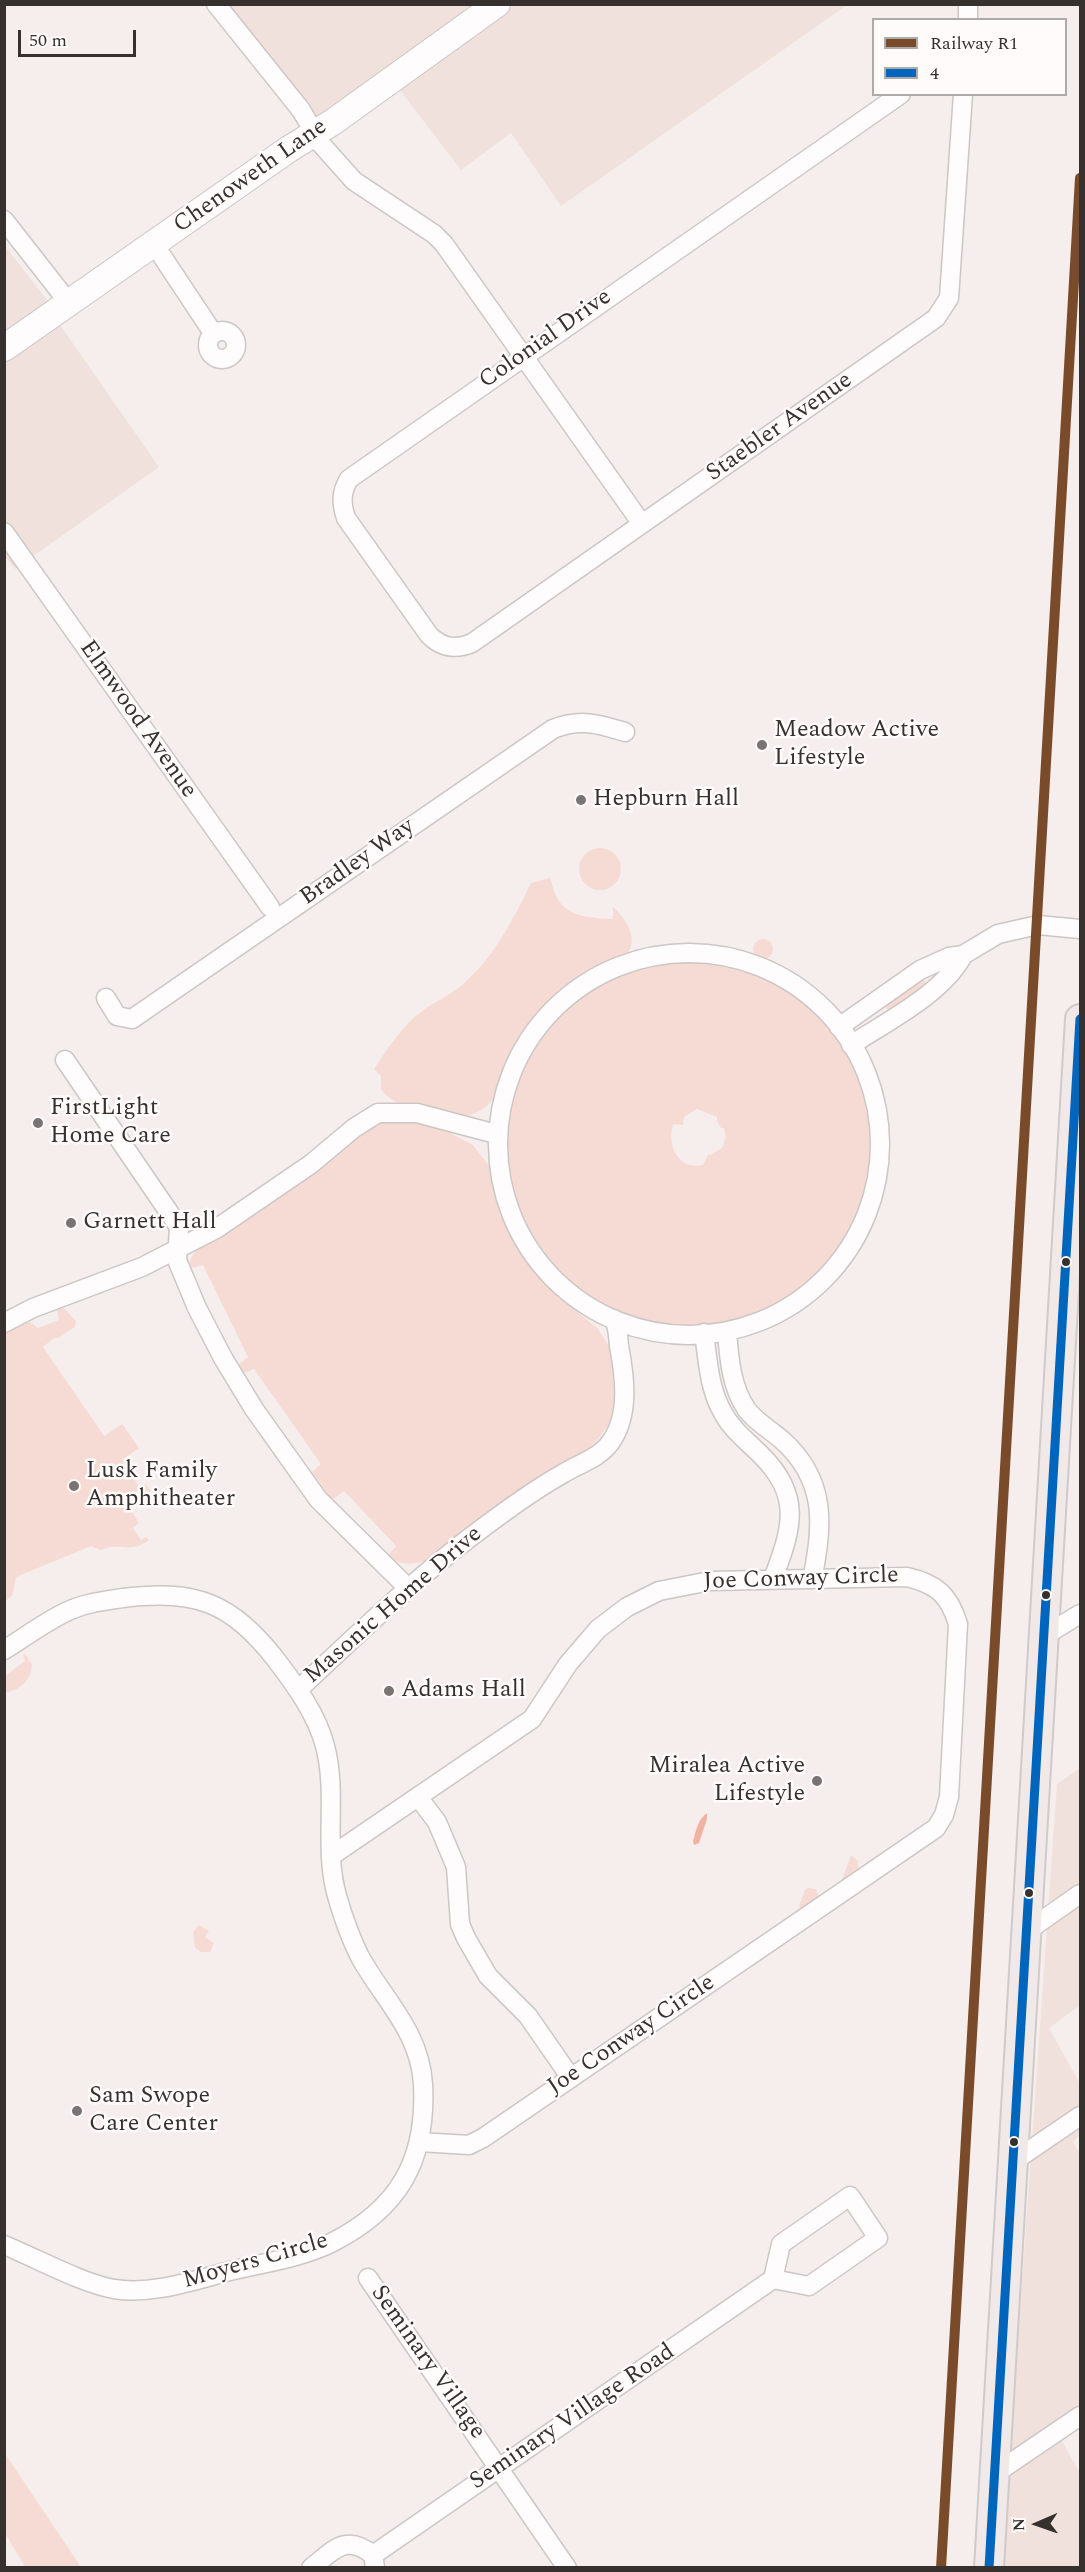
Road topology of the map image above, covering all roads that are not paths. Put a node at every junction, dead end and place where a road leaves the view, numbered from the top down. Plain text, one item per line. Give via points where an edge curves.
1 (216, 4) edge
2 (497, 4) edge
3 (898, 96) edge
4 (962, 96) edge
5 (314, 134) junction
6 (4, 220) edge
7 (154, 244) junction
8 (69, 303) junction
9 (213, 333) dead end
10 (4, 348) edge
11 (524, 355) junction
12 (642, 524) junction
13 (4, 532) edge
14 (433, 639) joint
15 (625, 732) dead end
16 (270, 907) dead end
17 (1080, 929) edge
18 (963, 955) junction
19 (106, 998) dead end
20 (1080, 1019) edge
21 (844, 1023) junction
22 (851, 1045) junction
23 (65, 1060) dead end
24 (496, 1134) junction
25 (179, 1248) junction
26 (1072, 1294) edge
27 (614, 1319) junction
28 (4, 1323) edge
29 (727, 1331) junction
30 (704, 1334) junction
31 (773, 1579) junction
32 (812, 1579) junction
33 (408, 1588) junction
34 (1080, 1614) edge
35 (1044, 1636) junction
36 (4, 1650) edge
37 (299, 1689) junction
38 (418, 1797) junction
39 (331, 1856) junction
40 (1080, 1894) edge
41 (1027, 1931) junction
42 (571, 2078) junction
43 (1080, 2116) edge
44 (419, 2142) junction
45 (1014, 2161) junction
46 (4, 2245) edge
47 (368, 2278) dead end
48 (773, 2280) junction
49 (1080, 2416) edge
50 (499, 2468) junction
51 (996, 2473) junction
52 (374, 2561) edge
53 (311, 2568) edge
54 (567, 2568) edge
55 (990, 2568) edge

1 - 5 street via 301,110
2 - 5 main road, Chenoweth Lane
3 - 11 street, Colonial Drive
4 - 12 street, Staebler Avenue via 951,274 945,307 936,318
5 - 7 main road, Chenoweth Lane
5 - 11 street via 354,180 444,244
6 - 8 street
7 - 8 main road, Chenoweth Lane
7 - 9 street
8 - 10 main road, Chenoweth Lane
11 - 12 street
11 - 14 street, Colonial Drive via 357,472 344,488 346,518
12 - 14 street, Staebler Avenue via 472,643 454,647
13 - 16 street, Elmwood Avenue
15 - 19 street, Bradley Way via 584,721 553,729 132,1019 117,1016
17 - 18 street via 1038,925 1014,928
18 - 21 street via 920,970
18 - 22 street via 956,970 922,998
20 - 26 main road
21 - 22 street
21 - 24 street via 808,994 742,960 684,954 647,958 597,977 545,1019 509,1078
22 - 29 street via 871,1088 879,1118 882,1149 869,1209 856,1237 817,1285 765,1318
23 - 25 street via 179,1227
24 - 25 street via 417,1113 378,1113 216,1229
24 - 27 street via 501,1185 512,1220 530,1251 553,1279
25 - 28 street via 142,1268 33,1308
25 - 33 street via 177,1260 208,1329 281,1449 318,1498
26 - 35 main road
27 - 30 street via 643,1329
27 - 33 street, Masonic Home Drive via 623,1365 624,1408 609,1444 490,1522
29 - 30 street
29 - 32 street via 736,1389 746,1408 800,1457 817,1494 821,1521
30 - 31 street via 713,1390 723,1415 781,1477 788,1495 789,1530
31 - 32 street, Joe Conway Circle
31 - 38 street, Joe Conway Circle via 684,1584 627,1607 598,1629 577,1652 534,1718
32 - 42 street, Joe Conway Circle via 907,1576 943,1593 953,1608 958,1624 949,1797 944,1815 936,1828
33 - 37 street, Masonic Home Drive
34 - 35 street
35 - 41 main road
36 - 37 street, Masonic Home Drive via 76,1608 95,1602 167,1594 203,1601 235,1617 260,1639
37 - 39 street, Moyers Circle via 324,1742 329,1763
38 - 39 street, Joe Conway Circle
38 - 42 street via 437,1822 456,1867 460,1924 466,1938 488,1976 528,2016
39 - 44 street, Moyers Circle via 347,1929 361,1959 414,2041 423,2087
40 - 41 street
41 - 45 main road
42 - 44 street, Joe Conway Circle via 469,2145
43 - 45 street
44 - 46 street, Moyers Circle via 405,2181 357,2228 305,2252 165,2288 111,2288
45 - 51 main road
47 - 50 street, Seminary Village
48 - 48 street via 781,2244 850,2196 878,2238 809,2286
48 - 50 street, Seminary Village Road
49 - 51 street
50 - 52 street, Seminary Village Road
50 - 54 street, Seminary Village
51 - 55 main road
52 - 53 street, Seminary Village Road via 360,2545 342,2545

